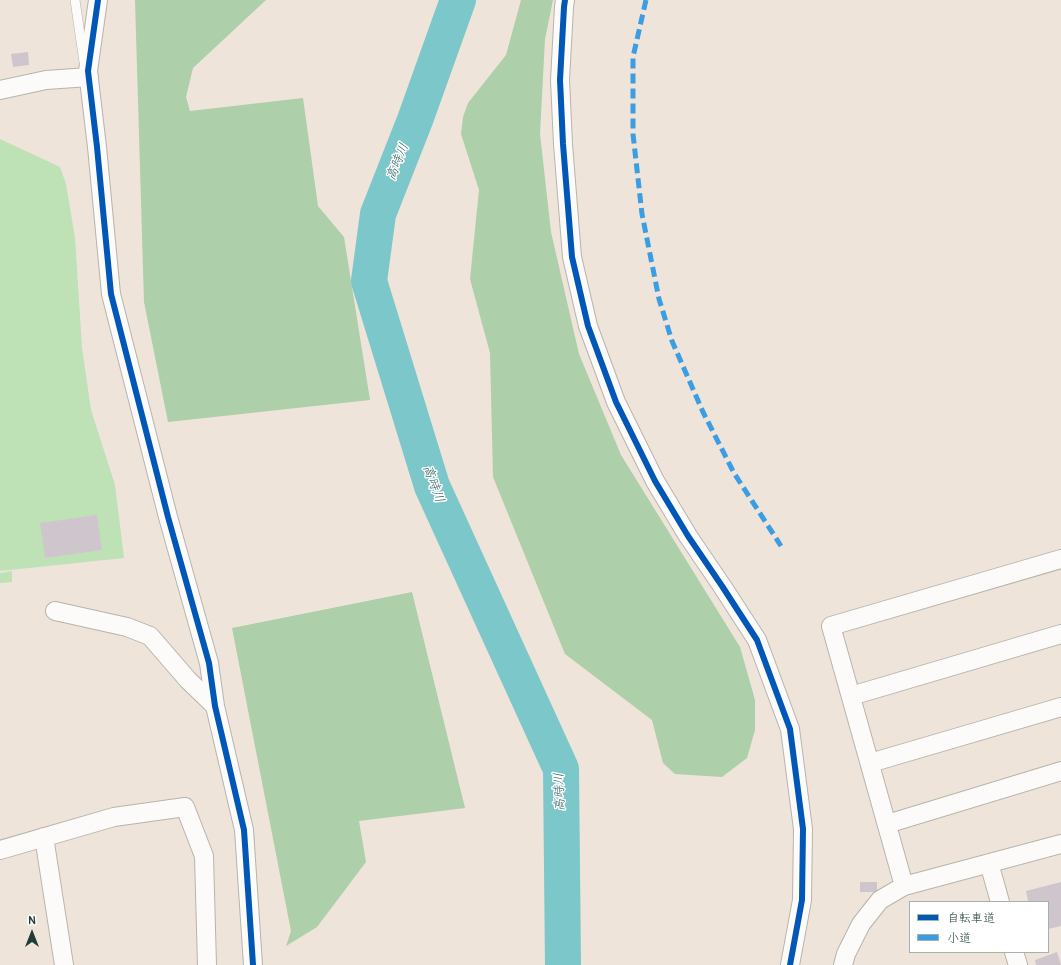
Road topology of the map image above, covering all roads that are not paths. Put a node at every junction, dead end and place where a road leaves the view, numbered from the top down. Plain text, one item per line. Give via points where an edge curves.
1 (75, 0) edge
2 (98, 0) edge
3 (566, 0) edge
4 (89, 74) junction
5 (0, 90) edge
6 (1061, 559) edge
7 (55, 611) dead end
8 (1061, 634) edge
9 (851, 696) junction
10 (215, 706) junction
11 (1061, 708) edge
12 (870, 763) junction
13 (1061, 771) edge
14 (887, 824) junction
15 (44, 837) junction
16 (1061, 844) edge
17 (0, 850) edge
18 (989, 864) junction
19 (904, 886) junction
20 (1000, 901) edge
21 (1014, 953) edge
22 (64, 965) edge
23 (207, 965) edge
24 (252, 965) edge
25 (790, 965) edge
26 (843, 965) edge
27 (1018, 965) edge

1 - 4 lane via 83,61
2 - 4 street
3 - 25 street via 560,80 562,144 572,258 588,326 616,402 655,482 757,640 790,730 803,829 802,900
4 - 5 street
4 - 10 street via 111,294 168,517 209,663
6 - 9 street via 831,626
7 - 10 street via 127,627 150,636 188,680
8 - 9 street
9 - 12 street
10 - 24 street via 244,830
11 - 12 street
12 - 14 street
13 - 14 street
14 - 19 street
15 - 17 street
15 - 22 street
15 - 23 street via 114,818 185,807 204,856
16 - 18 street
18 - 19 street
18 - 20 street
19 - 26 street via 880,900 861,924
21 - 27 street

